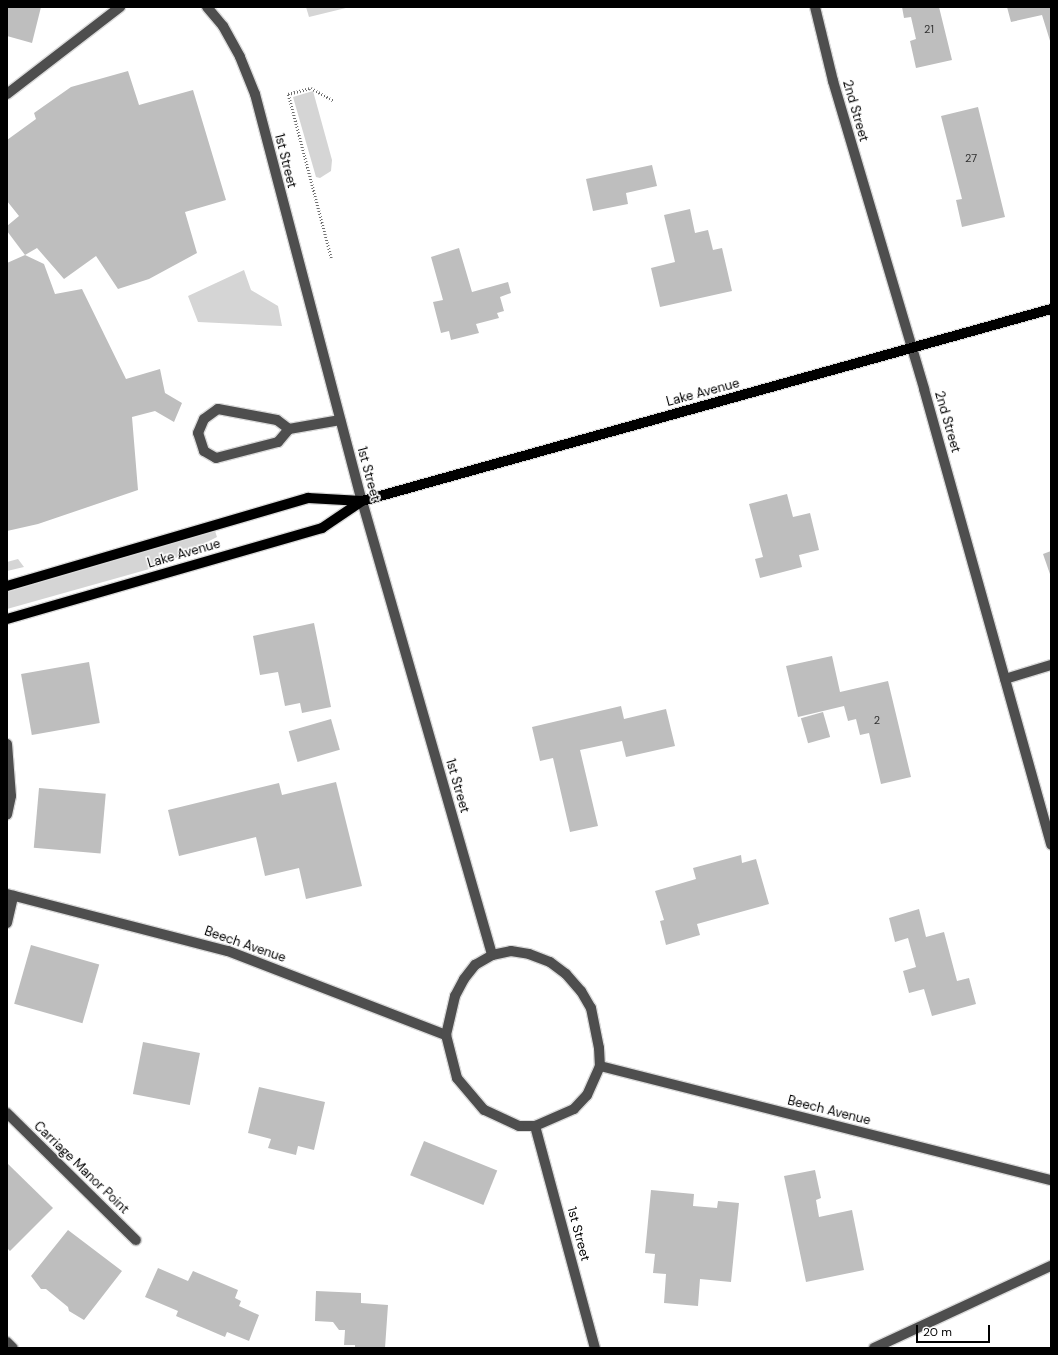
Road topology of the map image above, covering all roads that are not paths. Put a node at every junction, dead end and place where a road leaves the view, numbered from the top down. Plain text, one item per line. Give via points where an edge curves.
1 (120, 7) edge
2 (207, 7) edge
3 (815, 7) edge
4 (7, 94) edge
5 (1051, 309) edge
6 (911, 349) junction
7 (340, 420) junction
8 (289, 429) junction
9 (362, 501) junction
10 (7, 586) edge
11 (7, 619) edge
12 (1051, 665) edge
13 (1005, 679) junction
14 (7, 744) edge
15 (7, 815) edge
16 (1051, 844) edge
17 (10, 895) edge
18 (7, 923) edge
19 (492, 955) junction
20 (446, 1035) junction
21 (600, 1066) junction
22 (7, 1113) edge
23 (535, 1126) junction
24 (1051, 1180) edge
25 (136, 1240) dead end
26 (1051, 1266) edge
27 (7, 1342) edge
28 (13, 1348) edge
29 (596, 1348) edge
30 (874, 1348) edge

1 - 4 street
2 - 7 street, 1st Street via 223,26 240,57 255,94
3 - 6 street, 2nd Street via 833,81
5 - 6 main road, Lake Avenue
6 - 9 main road, Lake Avenue
6 - 13 street, 2nd Street
7 - 8 street
7 - 9 street, 1st Street
8 - 8 street via 277,420 218,409 204,419 198,433 204,451 216,458 278,442
9 - 10 main road, Lake Avenue via 308,498
9 - 11 main road, Lake Avenue via 322,528
9 - 19 street, 1st Street
12 - 13 street
13 - 16 street, 2nd Street
14 - 15 street via 11,796
17 - 18 street
17 - 20 street, Beech Avenue via 228,951
19 - 20 street via 475,965 464,979 455,996
19 - 21 street via 511,951 529,954 550,962 566,974 581,991 590,1008
20 - 23 street via 457,1078 484,1110 519,1126
21 - 23 street via 587,1095 574,1109
21 - 24 street, Beech Avenue
22 - 25 street, Carriage Manor Point
23 - 29 street, 1st Street
26 - 30 street
27 - 28 street

